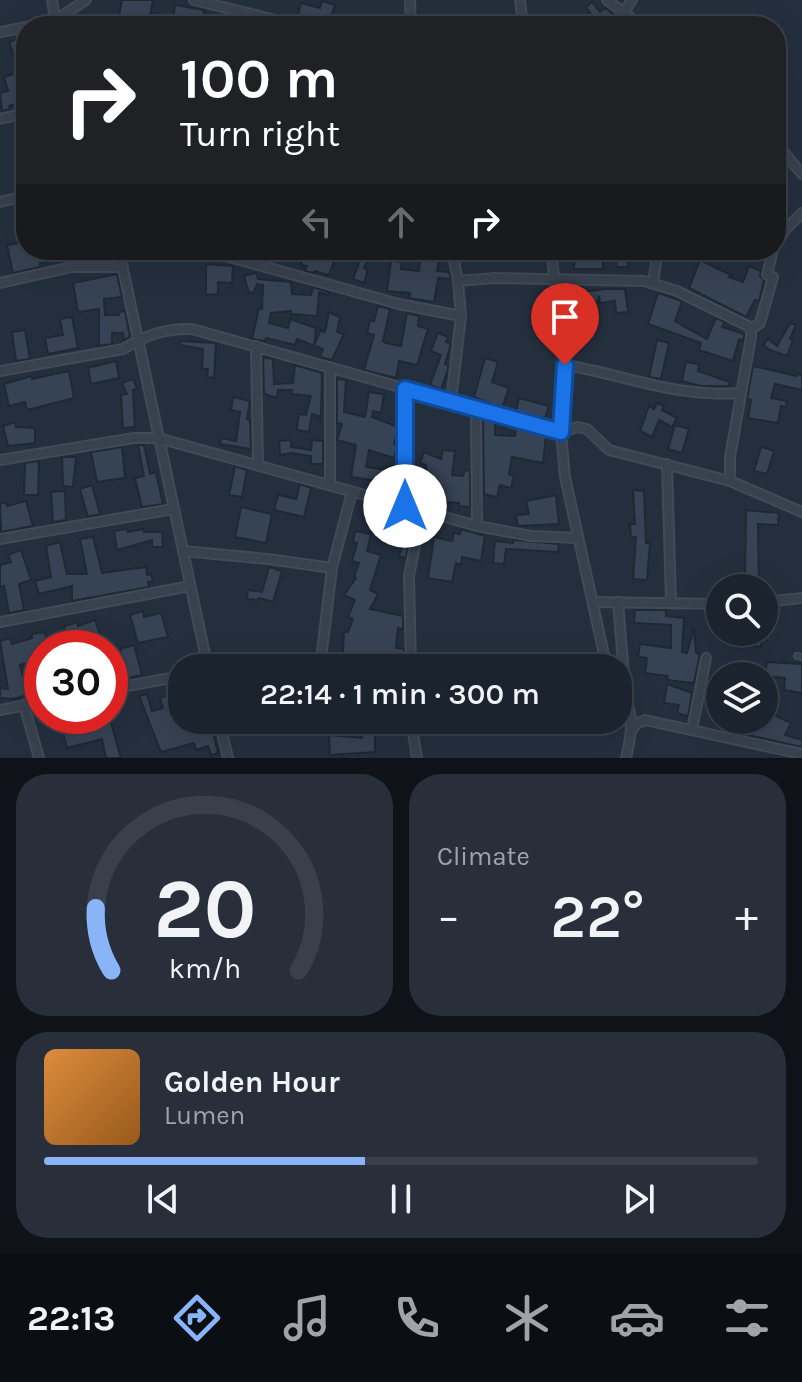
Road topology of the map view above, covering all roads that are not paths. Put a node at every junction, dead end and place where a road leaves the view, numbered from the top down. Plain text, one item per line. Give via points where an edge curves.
1 (86, 0) edge
2 (194, 0) edge
3 (607, 0) edge
4 (632, 0) edge
5 (624, 12) junction
6 (64, 16) edge
7 (259, 16) edge
8 (629, 16) edge
9 (786, 155) edge
10 (802, 174) edge
11 (802, 213) edge
12 (786, 229) edge
13 (121, 260) edge
14 (240, 260) edge
15 (454, 260) edge
16 (552, 260) edge
17 (656, 260) edge
18 (772, 260) edge
19 (123, 267) junction
20 (553, 280) junction
21 (458, 281) junction
22 (0, 283) edge
23 (653, 283) junction
24 (461, 316) junction
25 (751, 329) junction
26 (140, 339) junction
27 (256, 346) junction
28 (565, 365) junction
29 (330, 367) junction
30 (0, 371) edge
31 (405, 389) junction
32 (740, 393) junction
33 (451, 401) junction
34 (476, 409) junction
35 (561, 432) junction
36 (158, 438) junction
37 (0, 460) edge
38 (258, 464) junction
39 (667, 464) junction
40 (730, 481) junction
41 (330, 484) junction
42 (352, 492) junction
43 (405, 506) junction
44 (173, 509) junction
45 (422, 511) junction
46 (802, 512) edge
47 (477, 526) junction
48 (577, 538) junction
49 (0, 539) edge
50 (183, 551) junction
51 (332, 568) junction
52 (190, 586) junction
53 (802, 598) edge
54 (778, 601) edge
55 (593, 602) junction
56 (618, 602) junction
57 (671, 602) junction
58 (706, 603) edge
59 (0, 622) edge
60 (205, 654) edge
61 (322, 654) edge
62 (411, 654) edge
63 (604, 654) edge
64 (622, 654) edge
65 (706, 658) dead end
66 (168, 679) edge
67 (128, 686) edge
68 (24, 705) edge
69 (0, 710) edge
70 (632, 730) edge
71 (692, 730) junction
72 (32, 734) edge
73 (222, 734) edge
74 (413, 734) edge
75 (630, 734) edge
76 (802, 754) edge
77 (39, 758) edge
78 (228, 758) edge
79 (417, 758) edge
80 (626, 758) edge

1 - 6 street
2 - 7 street
3 - 5 street
4 - 5 street
5 - 8 street
9 - 10 street
11 - 12 street
13 - 19 street
14 - 24 street
15 - 21 street
16 - 20 street
17 - 23 street
18 - 25 street via 760,323
19 - 22 street via 72,267
19 - 26 street
20 - 21 street
20 - 23 street
20 - 28 street
21 - 24 street
23 - 25 street
24 - 33 street
25 - 32 street
26 - 27 street via 169,328 192,329
26 - 30 street via 123,349
26 - 36 street
27 - 29 street
27 - 38 street
28 - 32 street via 684,392
28 - 35 street
29 - 31 street
29 - 41 street
31 - 33 street
31 - 43 street
32 - 40 street
33 - 34 street
34 - 35 street
34 - 47 street
35 - 39 street via 587,429 609,450
35 - 48 street
36 - 37 street
36 - 38 street
36 - 44 street
38 - 41 street
39 - 40 street
39 - 57 street
40 - 46 street
41 - 42 street
42 - 43 street
42 - 51 street
43 - 45 street
44 - 49 street
44 - 50 street
45 - 47 street
45 - 62 street via 409,576
47 - 48 street
48 - 55 street
50 - 51 street
50 - 52 street
51 - 61 street
52 - 59 street
52 - 60 street
53 - 54 street
55 - 56 street
55 - 63 street
56 - 57 street
56 - 64 street
57 - 58 street
65 - 71 street
66 - 67 street
68 - 69 street
70 - 71 street via 645,720
71 - 76 street
72 - 77 street
73 - 78 street
74 - 79 street
75 - 80 street

